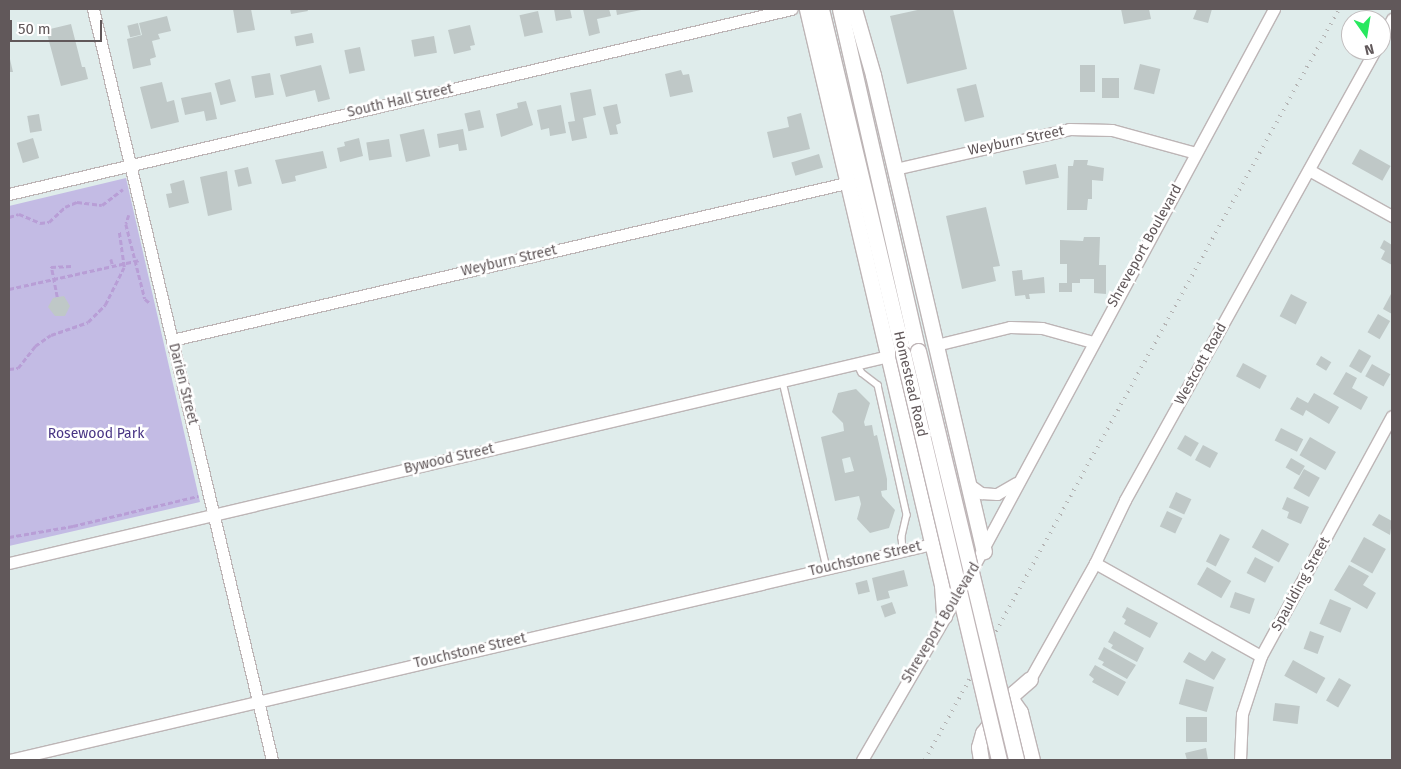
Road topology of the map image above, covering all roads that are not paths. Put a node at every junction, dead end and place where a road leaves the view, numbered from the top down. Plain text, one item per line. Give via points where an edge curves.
1 (93, 9) edge
2 (791, 9) edge
3 (807, 9) edge
4 (821, 9) edge
5 (840, 9) edge
6 (854, 9) edge
7 (1274, 9) edge
8 (1370, 60) edge
9 (1196, 153) junction
10 (130, 165) junction
11 (895, 169) junction
12 (1309, 170) junction
13 (846, 183) junction
14 (9, 194) edge
15 (1392, 216) edge
16 (172, 340) junction
17 (1093, 342) junction
18 (936, 345) junction
19 (903, 354) junction
20 (857, 364) junction
21 (783, 382) junction
22 (1392, 416) edge
23 (1016, 483) junction
24 (970, 484) junction
25 (215, 514) junction
26 (932, 544) junction
27 (903, 550) junction
28 (984, 551) junction
29 (9, 563) edge
30 (1095, 563) junction
31 (827, 568) junction
32 (942, 585) junction
33 (958, 593) junction
34 (944, 616) junction
35 (1261, 656) junction
36 (1030, 679) junction
37 (258, 701) junction
38 (1007, 702) junction
39 (1020, 712) junction
40 (9, 760) edge
41 (272, 760) edge
42 (862, 760) edge
43 (981, 760) edge
44 (999, 760) edge
45 (1016, 760) edge
46 (1032, 760) edge
47 (1240, 760) edge

1 - 10 street, Darien Street
2 - 10 street, South Hall Street
3 - 13 main road
4 - 19 main road, Homestead Road
5 - 19 main road, Homestead Road
6 - 11 main road
7 - 9 street, Shreveport Boulevard
8 - 12 street, Westcott Road
9 - 11 street, Weyburn Street via 1112,130 1069,129
9 - 17 street, Shreveport Boulevard
10 - 14 street, South Hall Street
10 - 16 street, Darien Street
11 - 18 main road
12 - 15 street
12 - 30 street, Westcott Road via 1125,500
13 - 16 street, Weyburn Street
13 - 19 main road
16 - 25 street, Darien Street
17 - 18 street via 1042,328 1010,327
17 - 23 street, Shreveport Boulevard
18 - 24 main road
19 - 20 street, Bywood Street
19 - 26 main road
19 - 44 main road, Homestead Road, bridge
19 - 45 main road, Homestead Road, bridge
20 - 21 street, Bywood Street
20 - 27 lane via 862,373 878,385 907,515 902,531
21 - 25 street, Bywood Street
21 - 31 lane
22 - 35 street, Spaulding Street
23 - 24 street via 997,494 981,493
23 - 28 street, Shreveport Boulevard
24 - 28 main road
25 - 29 street, Bywood Street
25 - 37 street, Darien Street
26 - 27 street, Touchstone Street
26 - 32 main road
27 - 31 street, Touchstone Street
28 - 33 street, Shreveport Boulevard
30 - 35 street
30 - 36 street, Westcott Road
31 - 37 street, Touchstone Street
32 - 33 main road
32 - 34 main road
33 - 34 street, Shreveport Boulevard
34 - 42 street, Shreveport Boulevard
35 - 47 street, Spaulding Street via 1242,714
36 - 38 main road
36 - 39 main road
37 - 40 street, Touchstone Street
37 - 41 street, Darien Street
38 - 39 main road via 1013,702
38 - 43 main road via 983,733 979,747
39 - 46 main road

